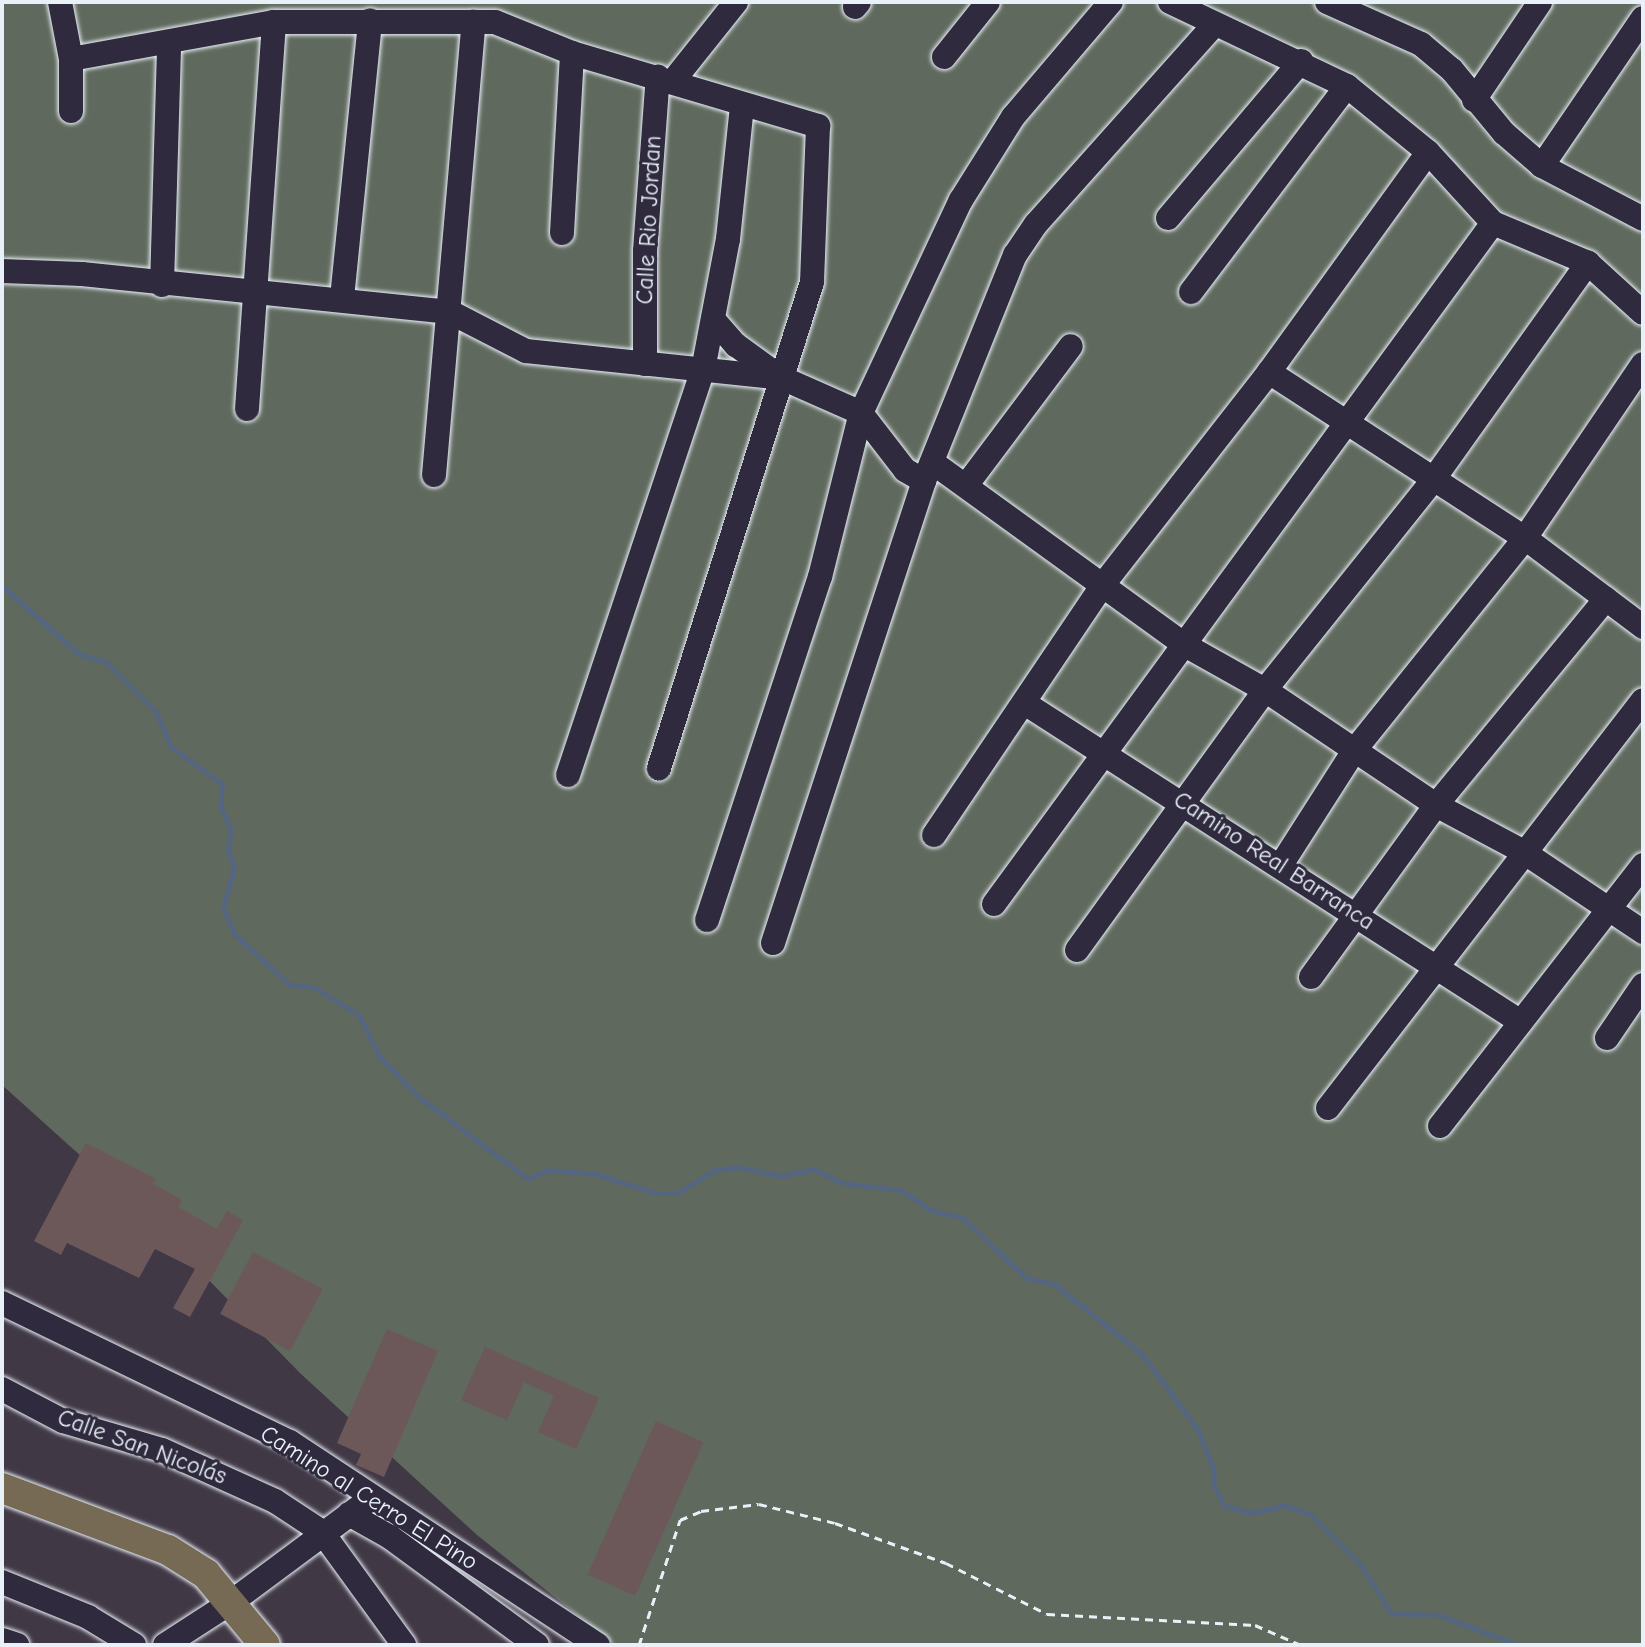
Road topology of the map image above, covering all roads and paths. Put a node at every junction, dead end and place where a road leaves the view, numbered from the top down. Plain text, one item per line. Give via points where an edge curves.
1 (60, 2) edge
2 (736, 2) edge
3 (988, 2) edge
4 (1111, 2) edge
5 (1170, 2) edge
6 (1327, 2) edge
7 (1540, 2) edge
8 (492, 15) edge
9 (1643, 18) edge
10 (370, 20) junction
11 (274, 22) junction
12 (1215, 24) junction
13 (169, 42) junction
14 (572, 53) junction
15 (944, 57) dead end
16 (71, 59) junction
17 (1301, 61) junction
18 (666, 79) junction
19 (1347, 86) junction
20 (1474, 100) junction
21 (742, 106) junction
22 (71, 111) dead end
23 (1428, 152) junction
24 (1542, 166) junction
25 (1639, 208) edge
26 (1168, 218) dead end
27 (1493, 223) junction
28 (562, 233) dead end
29 (1588, 263) junction
30 (2, 271) edge
31 (162, 285) junction
32 (259, 292) junction
33 (1191, 292) dead end
34 (342, 298) junction
35 (450, 312) junction
36 (1643, 313) edge
37 (713, 319) junction
38 (1071, 346) dead end
39 (645, 364) junction
40 (1643, 364) edge
41 (703, 370) junction
42 (1269, 372) junction
43 (782, 378) junction
44 (247, 409) dead end
45 (861, 413) junction
46 (1350, 425) junction
47 (928, 471) junction
48 (434, 475) dead end
49 (1433, 480) junction
50 (968, 483) junction
51 (1525, 538) junction
52 (1102, 586) junction
53 (1606, 599) junction
54 (1643, 627) edge
55 (1183, 644) junction
56 (1265, 690) junction
57 (1643, 700) edge
58 (1026, 704) junction
59 (1354, 751) junction
60 (1104, 752) junction
61 (659, 768) dead end
62 (568, 775) dead end
63 (1186, 802) junction
64 (1436, 805) junction
65 (934, 835) dead end
66 (1522, 851) junction
67 (1281, 865) junction
68 (1643, 865) edge
69 (994, 904) dead end
70 (1609, 911) junction
71 (1359, 916) junction
72 (707, 920) dead end
73 (1643, 932) edge
74 (773, 943) dead end
75 (1077, 950) dead end
76 (1436, 967) junction
77 (1311, 977) dead end
78 (1643, 985) edge
79 (1521, 1022) junction
80 (1607, 1038) dead end
81 (1328, 1108) dead end
82 (1440, 1126) dead end
83 (2, 1303) edge
84 (2, 1389) edge
85 (2, 1488) edge
86 (373, 1497) junction
87 (349, 1514) junction
88 (322, 1532) junction
89 (2, 1582) edge
90 (233, 1601) junction
91 (2, 1640) edge
92 (17, 1645) edge
93 (134, 1645) edge
94 (165, 1645) edge
95 (265, 1645) edge
96 (404, 1645) edge
97 (537, 1645) edge
98 (598, 1645) edge
99 (639, 1645) edge
100 (1301, 1645) edge

1 - 16 street
2 - 18 street
3 - 15 street
4 - 45 street via 1013,117 961,200
5 - 12 street
6 - 20 street via 1421,44 1452,70
7 - 20 street
8 - 10 street
8 - 14 street
8 - 35 street
9 - 24 street
10 - 11 street
10 - 34 street
11 - 13 street
11 - 32 street
12 - 17 street
12 - 47 street via 1022,245 997,293
13 - 16 street
13 - 31 street
14 - 18 street
14 - 28 street
16 - 22 street
17 - 19 street
17 - 26 street
18 - 21 street
18 - 39 street, Calle Rio Jordan via 645,251
19 - 23 street
19 - 33 street
20 - 24 street
21 - 37 street via 728,239
21 - 43 street via 812,120 820,134 812,282
23 - 27 street
23 - 42 street
24 - 25 street
27 - 29 street
27 - 46 street
29 - 36 street
29 - 49 street
30 - 31 street
31 - 32 street
32 - 34 street
32 - 44 street
34 - 35 street
35 - 39 street via 526,351
35 - 48 street
37 - 41 street
37 - 43 street via 736,345
38 - 50 street
39 - 41 street
40 - 51 street
41 - 43 street
41 - 62 street
42 - 46 street
42 - 52 street
43 - 45 street
43 - 61 street
45 - 47 street via 905,470
45 - 72 street via 820,577
46 - 49 street
46 - 55 street
47 - 50 street
47 - 74 street
49 - 51 street
49 - 56 street
50 - 52 street via 1025,532
51 - 53 street
51 - 59 street
52 - 55 street
52 - 58 street
53 - 54 street
53 - 64 street
55 - 56 street
55 - 60 street
56 - 59 street
56 - 63 street
57 - 66 street
58 - 60 street, Camino Real Barranca
58 - 65 street
59 - 64 street
59 - 67 street
60 - 63 street, Camino Real Barranca
60 - 69 street
63 - 67 street, Camino Real Barranca
63 - 75 street
64 - 66 street
64 - 71 street
66 - 70 street
66 - 76 street
67 - 71 street, Camino Real Barranca
68 - 70 street
70 - 73 street
70 - 79 street
71 - 76 street, Camino Real Barranca
71 - 77 street
76 - 79 street, Camino Real Barranca
76 - 81 street
78 - 80 street
79 - 82 street
83 - 86 street, Camino al Cerro El Pino via 290,1442
84 - 88 street, Calle San Nicolás via 63,1421 210,1469
85 - 90 main road via 168,1550 206,1574
86 - 87 street
86 - 98 street, Camino al Cerro El Pino
87 - 88 street
87 - 97 street via 390,1537
88 - 90 street
88 - 96 street
89 - 93 street via 88,1617
90 - 94 street
90 - 95 main road
91 - 92 street
99 - 100 path via 680,1520 701,1511 759,1504 835,1523 946,1563 1047,1614 1255,1625

